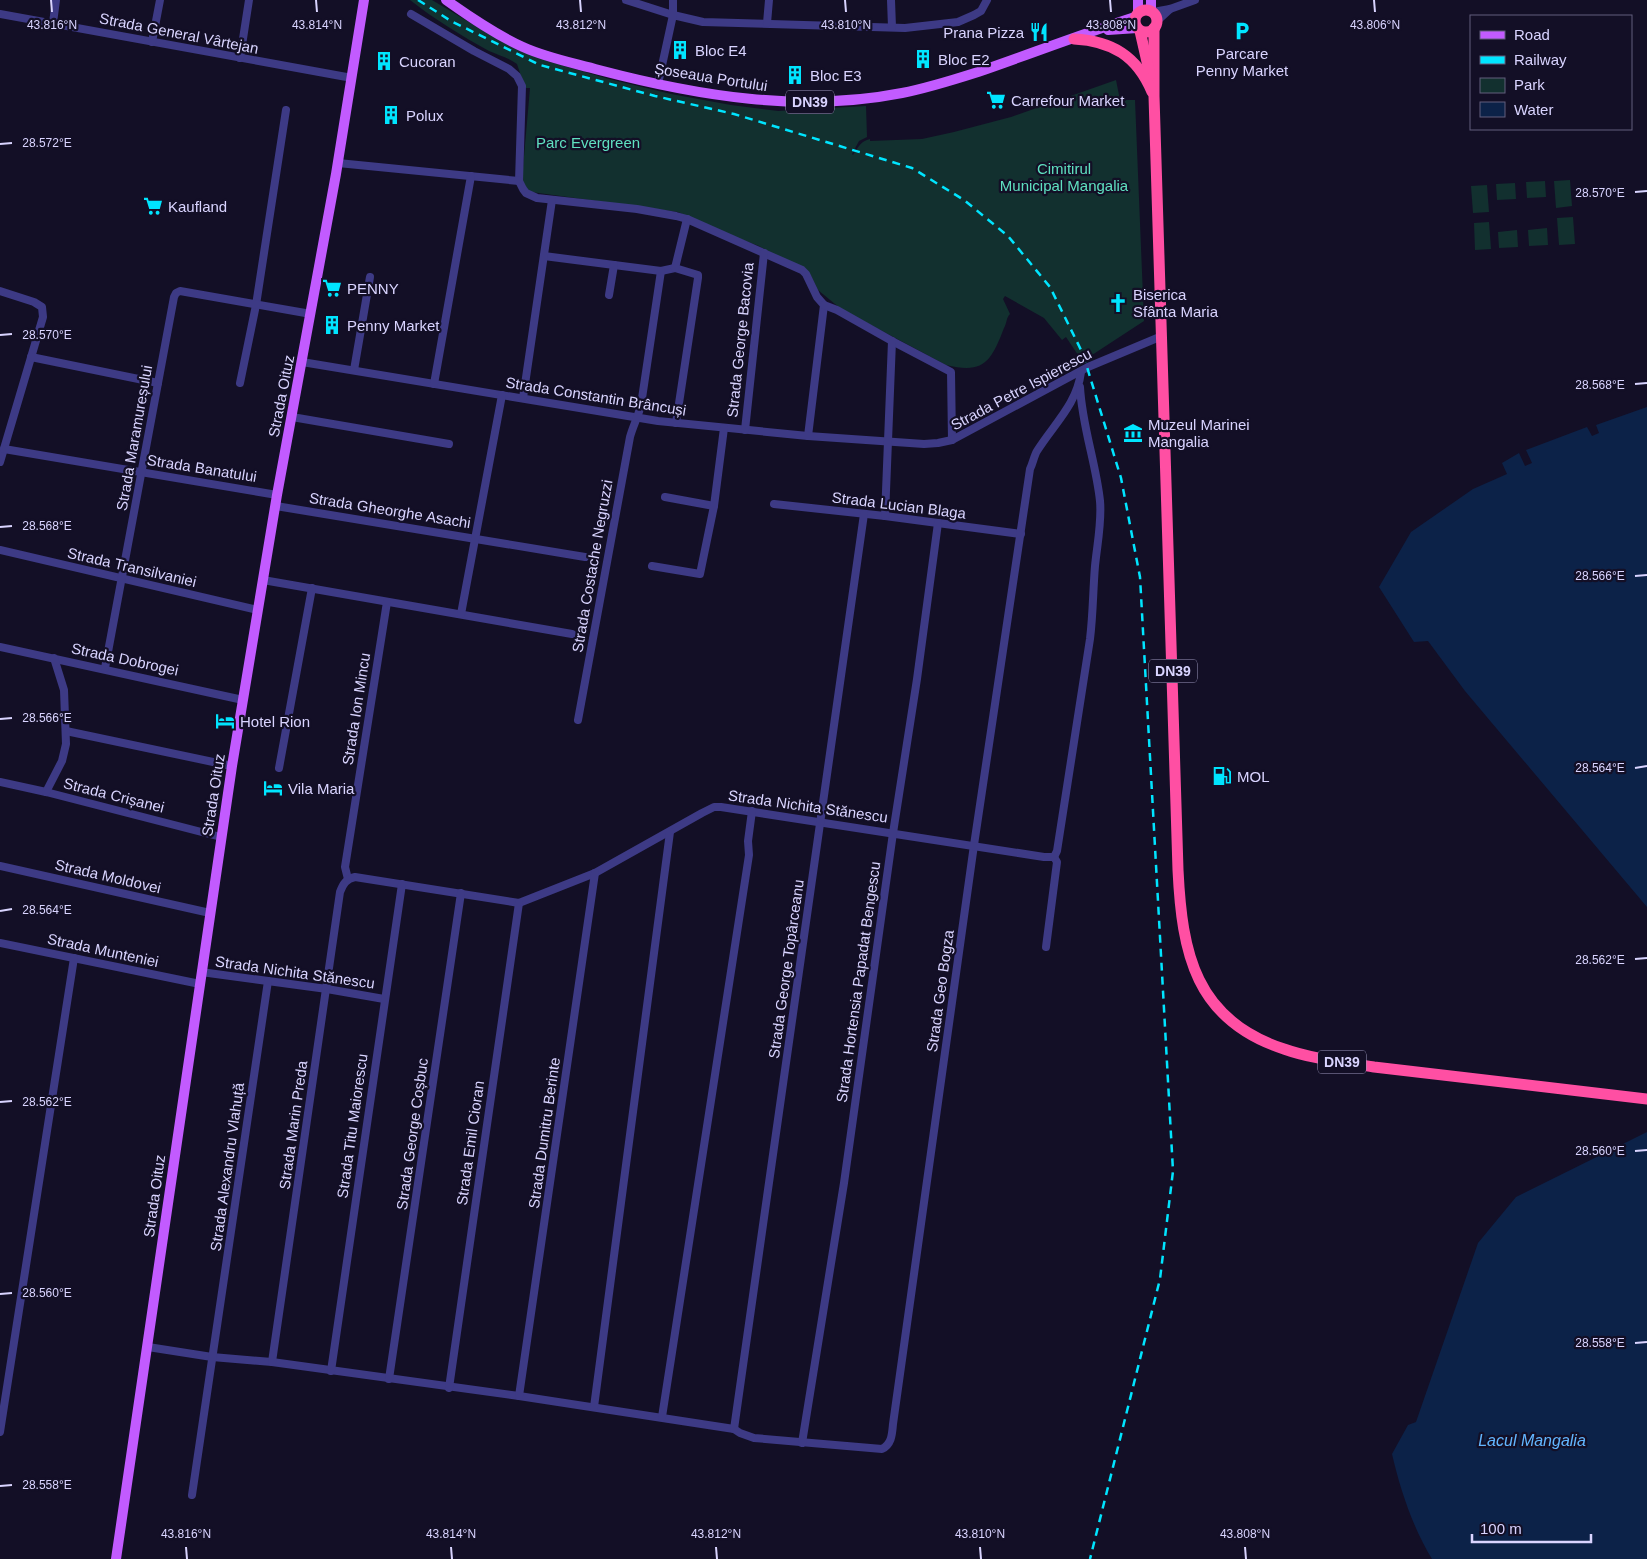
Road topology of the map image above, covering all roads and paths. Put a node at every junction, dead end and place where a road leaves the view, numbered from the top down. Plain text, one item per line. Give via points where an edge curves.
1 (56, 0) edge
2 (160, 0) edge
3 (249, 0) edge
4 (364, 0) edge
5 (446, 0) edge
6 (626, 0) edge
7 (674, 0) edge
8 (769, 0) edge
9 (891, 0) edge
10 (986, 0) edge
11 (1196, 0) edge
12 (0, 14) edge
13 (411, 14) dead end
14 (1153, 14) edge
15 (673, 15) junction
16 (1138, 18) edge
17 (53, 23) junction
18 (768, 23) junction
19 (892, 27) junction
20 (1074, 39) junction
21 (152, 42) junction
22 (240, 58) junction
23 (352, 78) junction
24 (658, 84) junction
25 (1154, 96) junction
26 (286, 110) dead end
27 (338, 163) junction
28 (471, 176) junction
29 (520, 181) junction
30 (552, 200) junction
31 (687, 219) junction
32 (764, 253) junction
33 (544, 256) junction
34 (614, 265) junction
35 (675, 268) junction
36 (661, 271) junction
37 (370, 276) dead end
38 (0, 290) edge
39 (609, 295) dead end
40 (256, 305) junction
41 (824, 305) junction
42 (311, 314) junction
43 (1162, 336) junction
44 (892, 341) junction
45 (31, 357) junction
46 (302, 362) junction
47 (354, 370) junction
48 (1081, 372) junction
49 (1080, 382) junction
50 (158, 383) junction
51 (240, 383) dead end
52 (434, 384) junction
53 (502, 395) junction
54 (523, 398) junction
55 (292, 418) junction
56 (638, 418) junction
57 (676, 423) junction
58 (724, 428) junction
59 (744, 430) junction
60 (808, 436) junction
61 (952, 440) junction
62 (888, 441) junction
63 (448, 444) dead end
64 (4, 449) junction
65 (0, 462) edge
66 (142, 472) junction
67 (277, 495) junction
68 (664, 497) dead end
69 (774, 504) dead end
70 (276, 506) junction
71 (714, 506) junction
72 (864, 514) junction
73 (884, 516) junction
74 (938, 523) junction
75 (1021, 534) junction
76 (475, 539) junction
77 (0, 550) edge
78 (584, 557) dead end
79 (652, 566) dead end
80 (121, 579) junction
81 (263, 580) junction
82 (312, 588) junction
83 (387, 602) junction
84 (258, 610) junction
85 (461, 614) junction
86 (572, 634) dead end
87 (0, 647) edge
88 (54, 658) junction
89 (104, 668) junction
90 (243, 700) junction
91 (578, 720) dead end
92 (66, 730) junction
93 (232, 766) junction
94 (279, 768) dead end
95 (0, 782) edge
96 (46, 792) junction
97 (752, 812) junction
98 (821, 822) junction
99 (670, 832) junction
100 (893, 833) junction
101 (221, 837) junction
102 (974, 845) junction
103 (1054, 857) junction
104 (0, 866) edge
105 (595, 873) junction
106 (348, 879) junction
107 (402, 884) junction
108 (461, 893) junction
109 (520, 903) junction
110 (210, 913) junction
111 (0, 943) edge
112 (1046, 947) dead end
113 (74, 958) junction
114 (201, 972) junction
115 (268, 981) junction
116 (200, 984) junction
117 (327, 989) junction
118 (384, 999) junction
119 (1647, 1099) edge
120 (148, 1347) junction
121 (212, 1356) junction
122 (272, 1362) junction
123 (331, 1371) junction
124 (389, 1379) junction
125 (449, 1388) junction
126 (519, 1396) junction
127 (594, 1407) junction
128 (662, 1417) junction
129 (734, 1429) junction
130 (0, 1432) edge
131 (802, 1443) junction
132 (192, 1495) dead end
133 (116, 1559) edge

1 - 17 street
2 - 21 street
3 - 22 street
4 - 23 main road, Strada Oituz
5 - 24 main road, Șoseaua Portului / DN39 via 523,47
6 - 15 street
7 - 15 street
8 - 18 street
9 - 19 street
10 - 19 street via 980,11 958,22
11 - 14 street
12 - 17 street, Strada General Vârtejan
13 - 29 street via 517,76 522,86
14 - 16 highway via 1144,9
14 - 16 highway via 1147,32
14 - 25 highway, DN39
15 - 18 street via 703,22
15 - 24 street
16 - 20 main road, Șoseaua Portului / DN39
16 - 25 highway, DN39
17 - 21 street, Strada General Vârtejan
18 - 19 street
20 - 24 main road, Șoseaua Portului / DN39 via 936,85 869,98 773,102
20 - 25 highway via 1104,43 1124,54 1140,70
21 - 22 street, Strada General Vârtejan
22 - 23 street, Strada General Vârtejan
23 - 27 main road, Strada Oituz
25 - 43 highway, DN39
26 - 40 street
27 - 28 street
27 - 42 main road, Strada Oituz
28 - 29 street
28 - 52 street
29 - 30 street via 522,189 530,195
30 - 31 street via 637,209
30 - 33 street
31 - 32 street
31 - 35 street
32 - 41 street via 802,270
32 - 59 street, Strada George Bacovia
33 - 34 street
33 - 54 street
34 - 36 street
34 - 39 street
35 - 36 street
35 - 57 street via 698,275
36 - 56 street
37 - 47 street
38 - 45 street via 42,307 43,317
40 - 42 street, Strada Maramureșului
40 - 50 street, Strada Maramureșului via 176,293
40 - 51 street
41 - 44 street
41 - 60 street
42 - 46 main road, Strada Oituz
43 - 48 street, Strada Petre Ispierescu
43 - 119 highway, DN39 via 1179,899 1188,954 1211,1000 1232,1022 1284,1050 1374,1067
44 - 61 street via 951,372
44 - 62 street
45 - 50 street
45 - 64 street
46 - 47 street, Strada Constantin Brâncuși
46 - 55 main road, Strada Oituz
47 - 52 street, Strada Constantin Brâncuși
48 - 49 street
48 - 61 street, Strada Petre Ispierescu
49 - 75 street, Strada Geo Bogza via 1074,399 1036,452 1030,469
49 - 103 street via 1081,407 1096,473 1100,523 1090,639
50 - 66 street, Strada Maramureșului
52 - 53 street, Strada Constantin Brâncuși
53 - 54 street, Strada Constantin Brâncuși
53 - 76 street, Strada Gheorghe Asachi
54 - 56 street, Strada Constantin Brâncuși
55 - 63 street
55 - 67 main road, Strada Oituz
56 - 57 street, Strada Constantin Brâncuși
56 - 91 street, Strada Costache Negruzzi via 630,437
57 - 58 street, Strada Constantin Brâncuși
58 - 59 street, Strada Constantin Brâncuși
58 - 71 street
59 - 60 street, Strada Constantin Brâncuși
60 - 62 street, Strada Constantin Brâncuși
61 - 62 street, Strada Petre Ispierescu via 924,444
62 - 73 street
64 - 65 street
64 - 66 street, Strada Banatului
66 - 67 street, Strada Banatului
66 - 80 street, Strada Maramureșului
67 - 70 main road, Strada Oituz
68 - 71 street
69 - 72 street, Strada Lucian Blaga
70 - 76 street, Strada Gheorghe Asachi
70 - 81 main road, Strada Oituz
71 - 79 street via 700,574
72 - 73 street, Strada Lucian Blaga
72 - 98 street, Strada George Topârceanu
73 - 74 street, Strada Lucian Blaga
74 - 75 street, Strada Lucian Blaga
74 - 100 street, Strada Hortensia Papadat Bengescu
75 - 102 street, Strada Geo Bogza
76 - 78 street
76 - 85 street
77 - 80 street, Strada Transilvaniei
80 - 84 street, Strada Transilvaniei
80 - 89 street, Strada Maramureșului
81 - 82 street
81 - 84 main road, Strada Oituz
82 - 83 street
82 - 94 street
83 - 85 street
83 - 106 street, Strada Ion Mincu via 345,867
84 - 90 main road, Strada Oituz
85 - 86 street
87 - 88 street, Strada Dobrogei
88 - 89 street, Strada Dobrogei
88 - 92 street via 64,690
89 - 90 street, Strada Dobrogei
90 - 93 main road, Strada Oituz
92 - 93 street
92 - 96 street via 62,761
93 - 101 main road, Strada Oituz
95 - 96 street, Strada Crișanei
96 - 101 street, Strada Crișanei
97 - 98 street, Strada Nichita Stănescu
97 - 99 street, Strada Nichita Stănescu via 714,807
97 - 128 street via 749,855
98 - 100 street, Strada Nichita Stănescu
98 - 129 street, Strada George Topârceanu
99 - 105 street, Strada Nichita Stănescu
99 - 127 street
100 - 102 street, Strada Nichita Stănescu
100 - 131 street, Strada Hortensia Papadat Bengescu via 844,1183
101 - 110 main road, Strada Oituz
102 - 103 street, Strada Nichita Stănescu
102 - 131 street, Strada Geo Bogza via 890,1440 882,1449
103 - 112 street via 1057,862
104 - 110 street, Strada Moldovei
105 - 109 street, Strada Nichita Stănescu
105 - 126 street, Strada Dumitru Berinte
106 - 107 street via 355,877
106 - 117 street, Strada Marin Preda via 340,892
107 - 108 street
107 - 118 street, Strada Titu Maiorescu
108 - 109 street
108 - 124 street, Strada George Coșbuc
109 - 125 street, Strada Emil Cioran
110 - 114 main road, Strada Oituz
111 - 113 street, Strada Munteniei
113 - 116 street, Strada Munteniei
113 - 130 street
114 - 115 street, Strada Nichita Stănescu
114 - 116 main road, Strada Oituz
115 - 117 street, Strada Nichita Stănescu
115 - 121 street, Strada Alexandru Vlahuță
116 - 120 main road, Strada Oituz
117 - 118 street, Strada Nichita Stănescu
117 - 122 street, Strada Marin Preda
118 - 123 street, Strada Titu Maiorescu
120 - 121 street
120 - 133 main road, Strada Oituz
121 - 122 street
121 - 132 street
122 - 123 street
123 - 124 street
124 - 125 street
125 - 126 street
126 - 127 street
127 - 128 street
128 - 129 street
129 - 131 street via 754,1438

